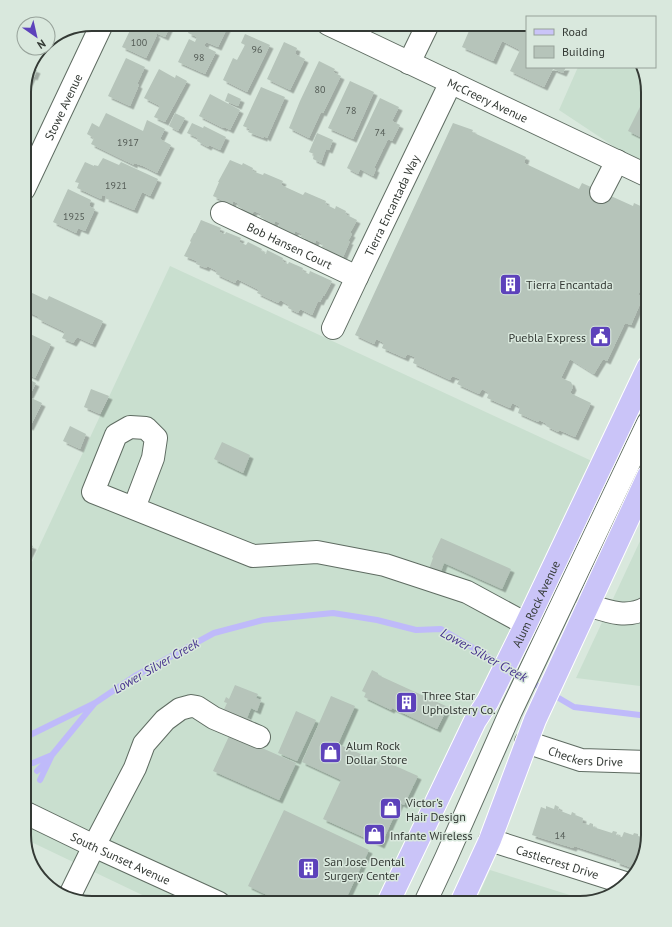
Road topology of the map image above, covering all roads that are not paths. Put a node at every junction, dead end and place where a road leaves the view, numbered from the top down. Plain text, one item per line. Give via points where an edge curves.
1 (99, 31) edge
2 (425, 31) edge
3 (369, 33) edge
4 (409, 63) junction
5 (451, 82) junction
6 (616, 161) junction
7 (641, 173) edge
8 (31, 174) edge
9 (602, 192) dead end
10 (222, 214) dead end
11 (357, 277) junction
12 (334, 328) dead end
13 (641, 382) edge
14 (641, 438) edge
15 (641, 491) edge
16 (134, 508) dead end
17 (588, 605) junction
18 (641, 612) edge
19 (526, 624) junction
20 (259, 737) dead end
21 (526, 742) junction
22 (641, 762) edge
23 (31, 815) edge
24 (490, 840) junction
25 (94, 846) junction
26 (619, 881) edge
27 (71, 893) edge
28 (204, 896) edge
29 (391, 896) edge
30 (428, 896) edge
31 (463, 896) edge

1 - 8 street, Stowe Avenue
2 - 4 street
3 - 4 street, McCreery Avenue
4 - 5 street, McCreery Avenue
5 - 6 street, McCreery Avenue
5 - 11 street, Tierra Encantada Way
6 - 7 street, McCreery Avenue
6 - 9 street
10 - 11 street, Bob Hansen Court
11 - 12 street, Tierra Encantada Way
13 - 19 main road, Alum Rock Avenue
14 - 30 street, Alum Rock Avenue via 511,711
15 - 17 main road
16 - 19 street via 253,556 316,552 385,565 467,592
17 - 18 street via 626,615
17 - 21 main road
19 - 29 main road, Alum Rock Avenue via 488,701 475,721
20 - 25 street via 214,718 197,707 191,706 180,710 165,720 144,744
21 - 22 street, Checkers Drive via 581,760
21 - 24 main road
23 - 25 street, South Sunset Avenue
24 - 26 street, Castlecrest Drive
24 - 31 main road
25 - 27 street
25 - 28 street, South Sunset Avenue

